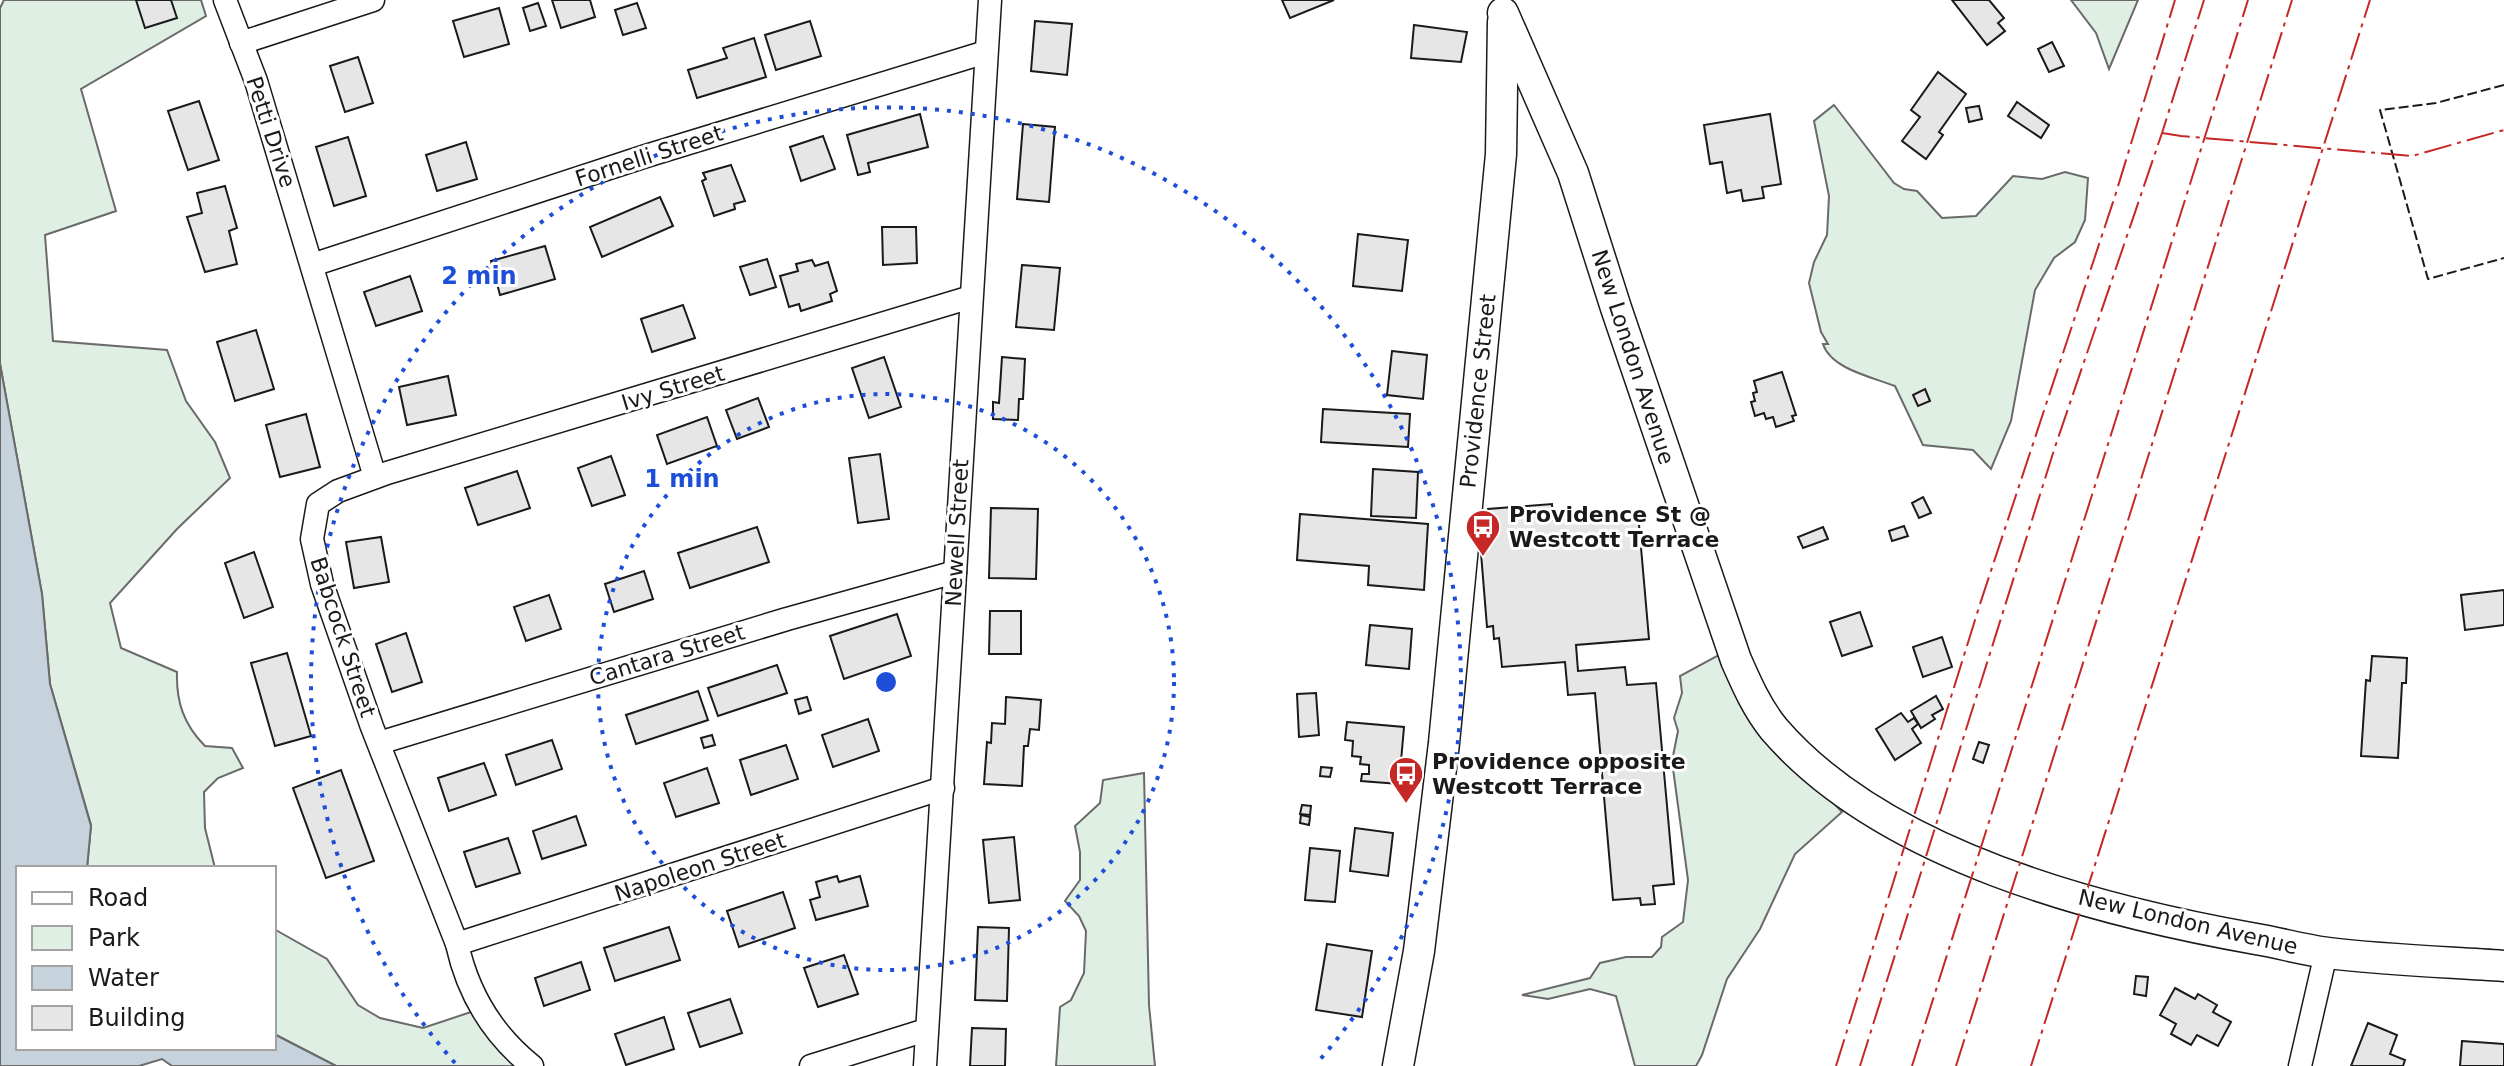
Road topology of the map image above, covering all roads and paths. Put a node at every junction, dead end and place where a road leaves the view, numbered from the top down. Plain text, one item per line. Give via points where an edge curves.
1 (225, 0) edge
2 (373, 0) edge
3 (990, 0) edge
4 (1502, 6) edge
5 (241, 43) junction
6 (986, 52) junction
7 (312, 265) junction
8 (971, 297) junction
9 (375, 477) junction
10 (955, 572) junction
11 (379, 743) junction
12 (943, 788) junction
13 (457, 944) junction
14 (2326, 953) junction
15 (2504, 966) edge
16 (926, 1030) junction
17 (532, 1066) edge
18 (811, 1066) edge
19 (925, 1066) edge
20 (1398, 1066) edge
21 (2300, 1066) edge

1 - 5 street, Petti Drive
2 - 5 street
3 - 6 street, Newell Street
4 - 14 main road, New London Avenue via 1573,173 1736,660 1775,730 1817,770 1868,807 2009,878 2146,917
4 - 20 main road, Providence Street via 1501,154 1448,695 1419,951
5 - 7 street, Petti Drive
6 - 7 street, Fornelli Street
6 - 8 street, Newell Street
7 - 9 street
8 - 9 street, Ivy Street
8 - 10 street, Newell Street
9 - 11 street, Babcock Street via 318,504 312,539 322,584
10 - 11 street, Cantara Street
10 - 12 street, Newell Street
11 - 13 street, Babcock Street
12 - 13 street, Napoleon Street
12 - 16 street, Newell Street
13 - 17 street via 484,1014 509,1048
14 - 15 main road, New London Avenue
14 - 21 street
16 - 18 street
16 - 19 street, Newell Street

